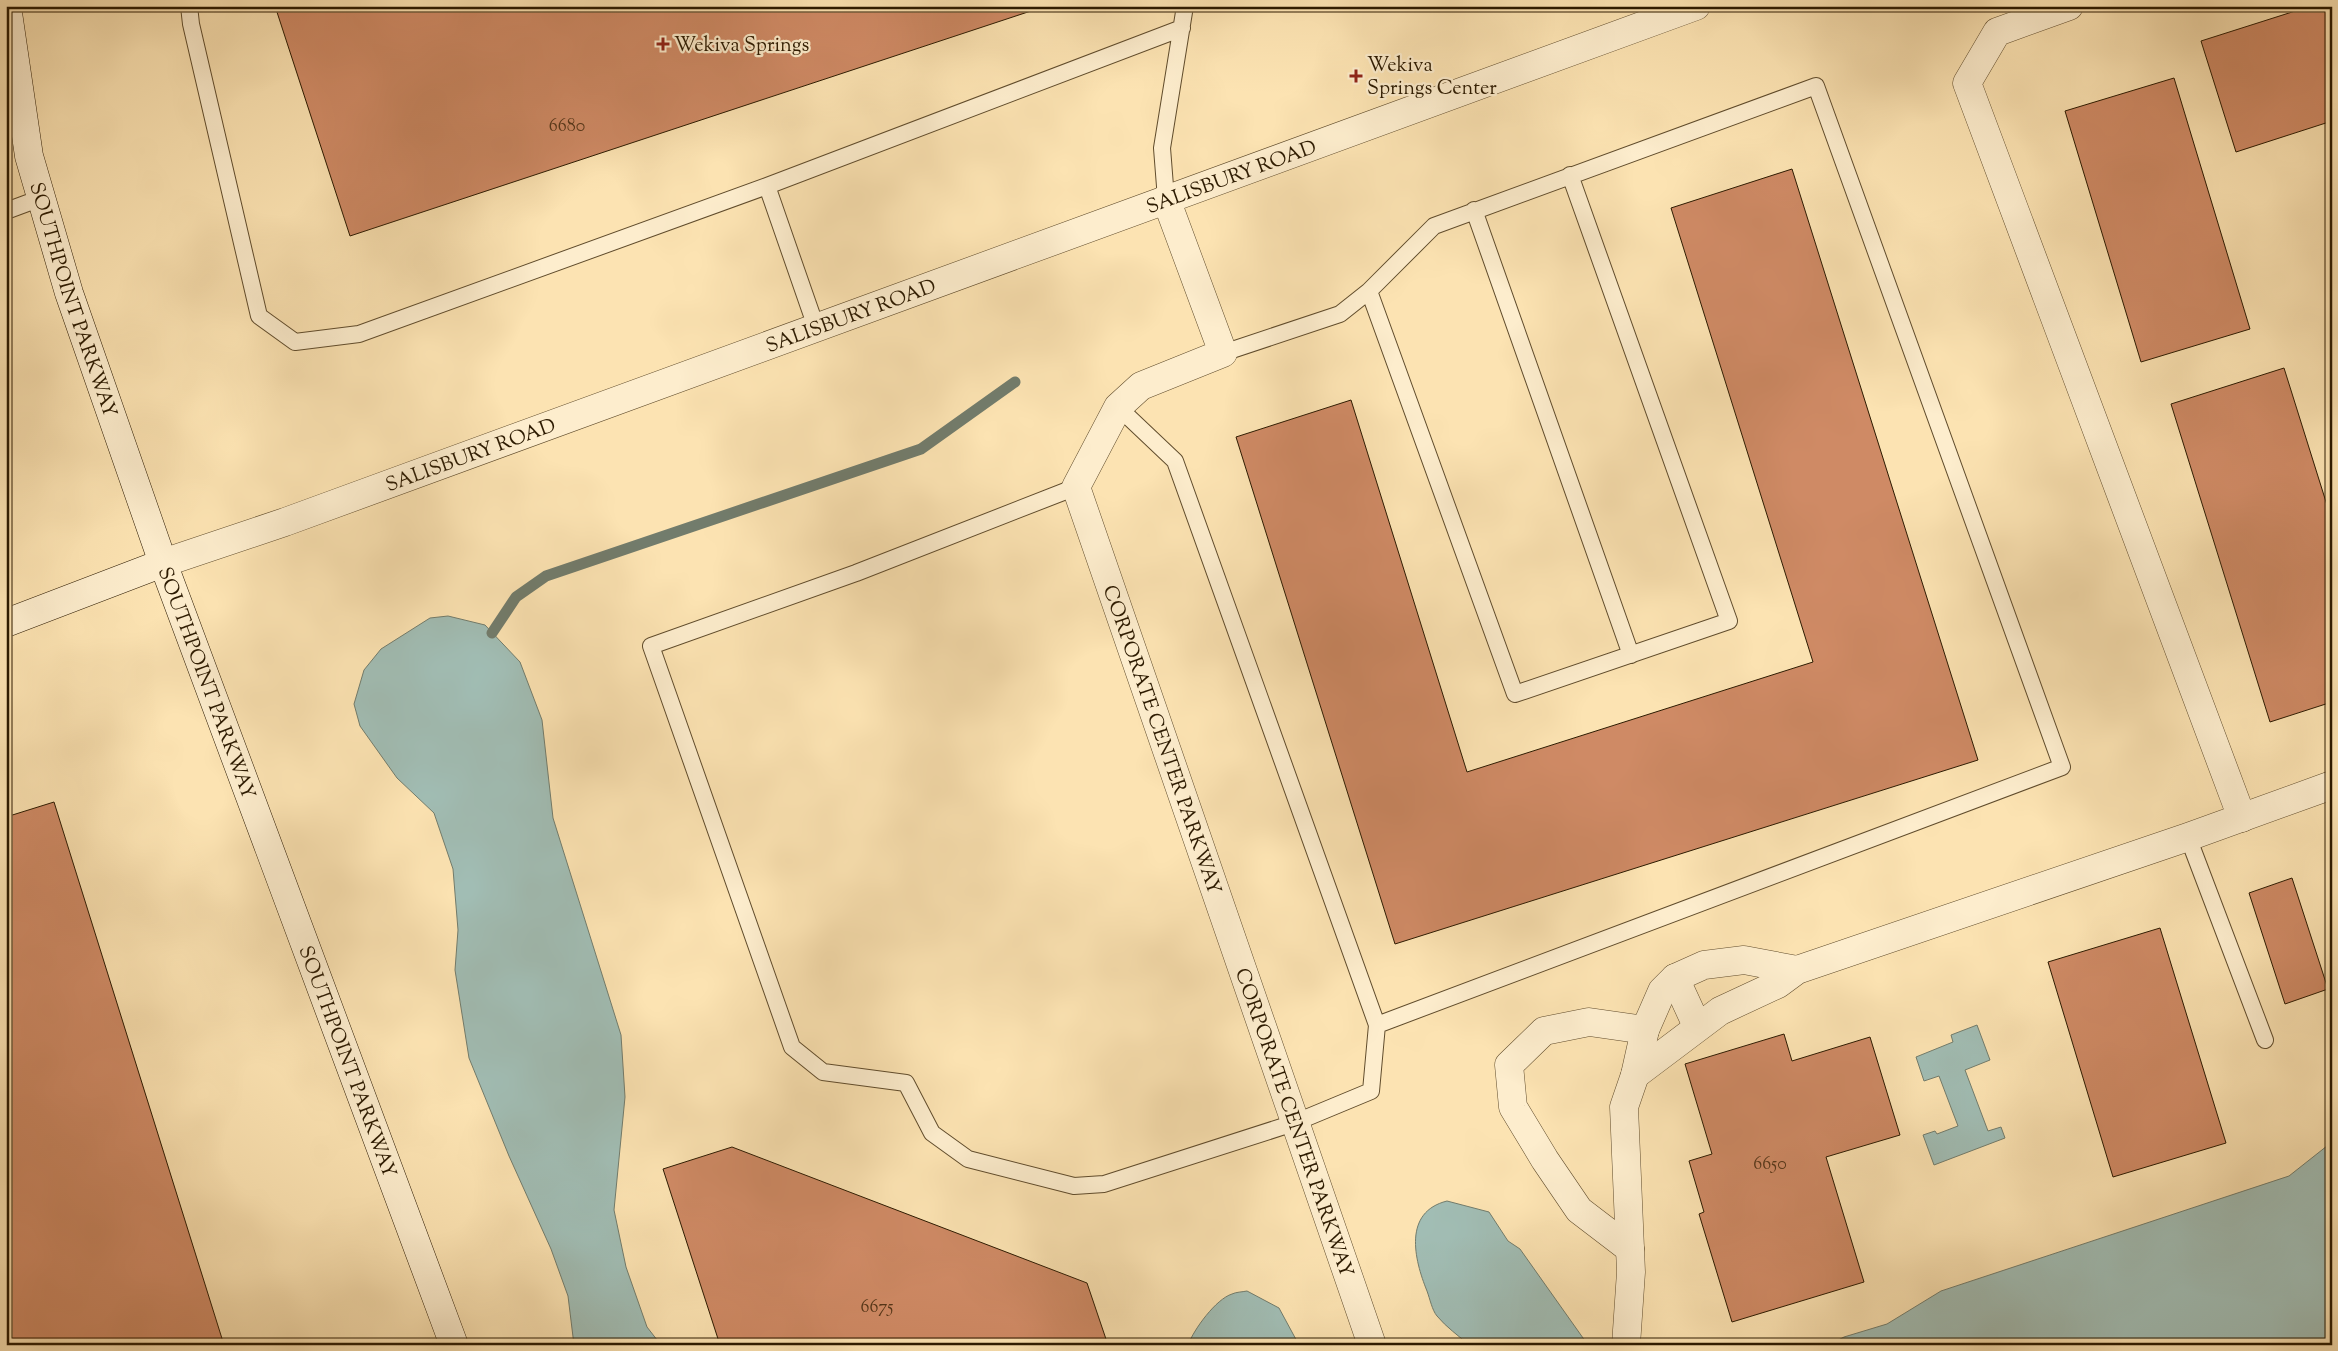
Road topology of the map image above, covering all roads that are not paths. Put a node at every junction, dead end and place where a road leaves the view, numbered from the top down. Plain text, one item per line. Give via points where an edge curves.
1 (7, 6) edge
2 (189, 6) edge
3 (1184, 6) edge
4 (1696, 6) edge
5 (2068, 6) edge
6 (1182, 28) junction
7 (1570, 175) junction
8 (767, 186) junction
9 (41, 198) junction
10 (1166, 199) junction
11 (1474, 210) junction
12 (6, 211) edge
13 (1369, 291) junction
14 (816, 327) junction
15 (1222, 353) junction
16 (1118, 407) junction
17 (1076, 487) junction
18 (163, 563) junction
19 (6, 623) edge
20 (1631, 655) junction
21 (2332, 785) edge
22 (2242, 818) junction
23 (2188, 837) junction
24 (1797, 970) junction
25 (1676, 978) junction
26 (1377, 1025) junction
27 (1697, 1026) junction
28 (1646, 1030) junction
29 (2265, 1040) dead end
30 (1635, 1076) junction
31 (1294, 1123) junction
32 (1630, 1248) junction
33 (454, 1345) edge
34 (1372, 1345) edge
35 (1626, 1345) edge

1 - 9 street, SOUTHPOINT PARKWAY via 29,156
2 - 8 lane via 258,316 295,342 359,334
3 - 6 lane
4 - 10 street, SALISBURY ROAD
5 - 22 street via 1997,32 1967,83
6 - 8 lane
6 - 10 lane via 1162,148
7 - 11 lane
7 - 20 lane via 1729,621
7 - 26 lane via 1816,86 2062,766
8 - 14 lane
9 - 12 lane
9 - 18 street, SOUTHPOINT PARKWAY via 69,293
10 - 14 street, SALISBURY ROAD
10 - 15 street
11 - 13 lane via 1434,226
11 - 20 lane
13 - 15 lane via 1340,314
13 - 20 lane via 1515,694
14 - 18 street, SALISBURY ROAD via 285,522
15 - 16 street via 1141,386
16 - 17 street
16 - 26 lane via 1175,460
17 - 31 street, CORPORATE CENTER PARKWAY
17 - 31 lane via 856,573 651,646 792,1047 823,1072 906,1083 932,1133 968,1159 1074,1186 1104,1184
18 - 19 street, SALISBURY ROAD
18 - 33 street, SOUTHPOINT PARKWAY
21 - 22 street
22 - 23 street
23 - 24 street
23 - 29 lane
24 - 25 street via 1744,960 1704,965
24 - 27 street via 1778,984
25 - 27 street
25 - 28 street via 1662,991
26 - 31 lane via 1371,1091
27 - 30 street
28 - 30 street
28 - 32 street via 1589,1022 1544,1031 1509,1065 1513,1107 1545,1160 1579,1210
30 - 32 street via 1624,1107
31 - 34 street, CORPORATE CENTER PARKWAY
32 - 35 street

